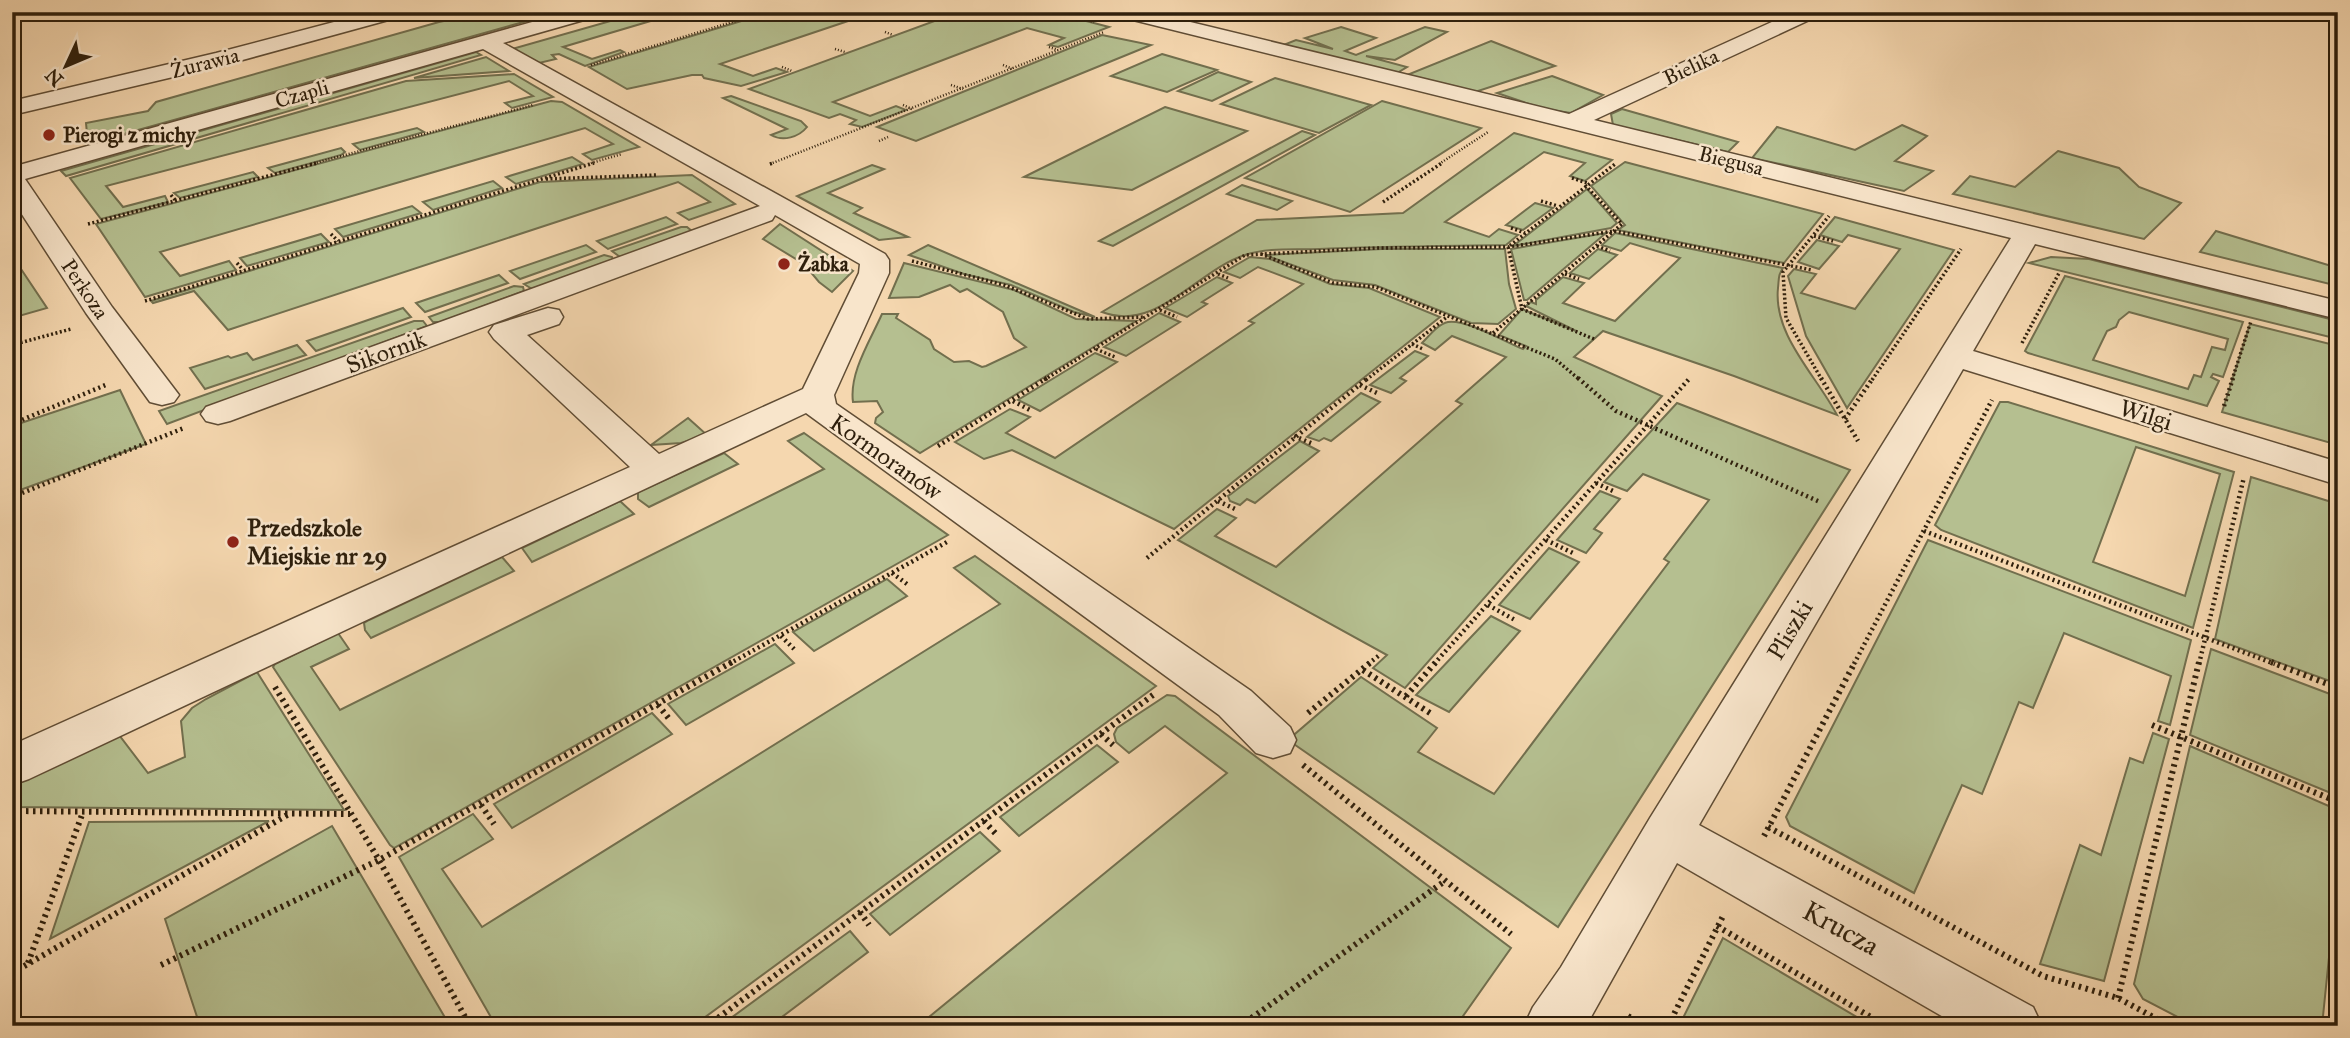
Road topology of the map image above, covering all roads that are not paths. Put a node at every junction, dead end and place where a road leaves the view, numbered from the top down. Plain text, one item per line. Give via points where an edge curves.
1 (396, 12) edge
2 (1124, 12) edge
3 (1183, 12) edge
4 (1811, 12) edge
5 (574, 14) edge
6 (486, 43) junction
7 (1391, 77) junction
8 (12, 108) edge
9 (1571, 122) junction
10 (12, 177) edge
11 (762, 214) dead end
12 (2027, 234) junction
13 (593, 300) dead end
14 (2338, 310) edge
15 (1955, 356) junction
16 (162, 395) dead end
17 (817, 396) junction
18 (218, 414) road end
19 (655, 470) junction
20 (2338, 474) edge
21 (1273, 740) road end
22 (12, 766) edge
23 (1668, 833) junction
24 (1553, 1026) edge
25 (2013, 1026) edge

1 - 8 street, Żurawia via 220,60
2 - 7 street, Biegusa
3 - 7 street via 1407,67
4 - 9 street, Bielika
5 - 6 street, Czapli
6 - 10 street, Czapli
6 - 17 street, Kormoranów via 875,260 874,274
7 - 9 street, Biegusa
9 - 12 street, Biegusa
10 - 16 street, Perkoza via 101,313
11 - 18 street, Sikornik
12 - 14 street, Biegusa
12 - 15 street, Pliszki
13 - 19 street via 505,332
15 - 20 street, Wilgi
15 - 23 street, Pliszki
17 - 19 street
17 - 21 street, Kormoranów via 820,410 1235,703
19 - 22 street
23 - 24 street, Pliszki
23 - 25 street, Krucza

